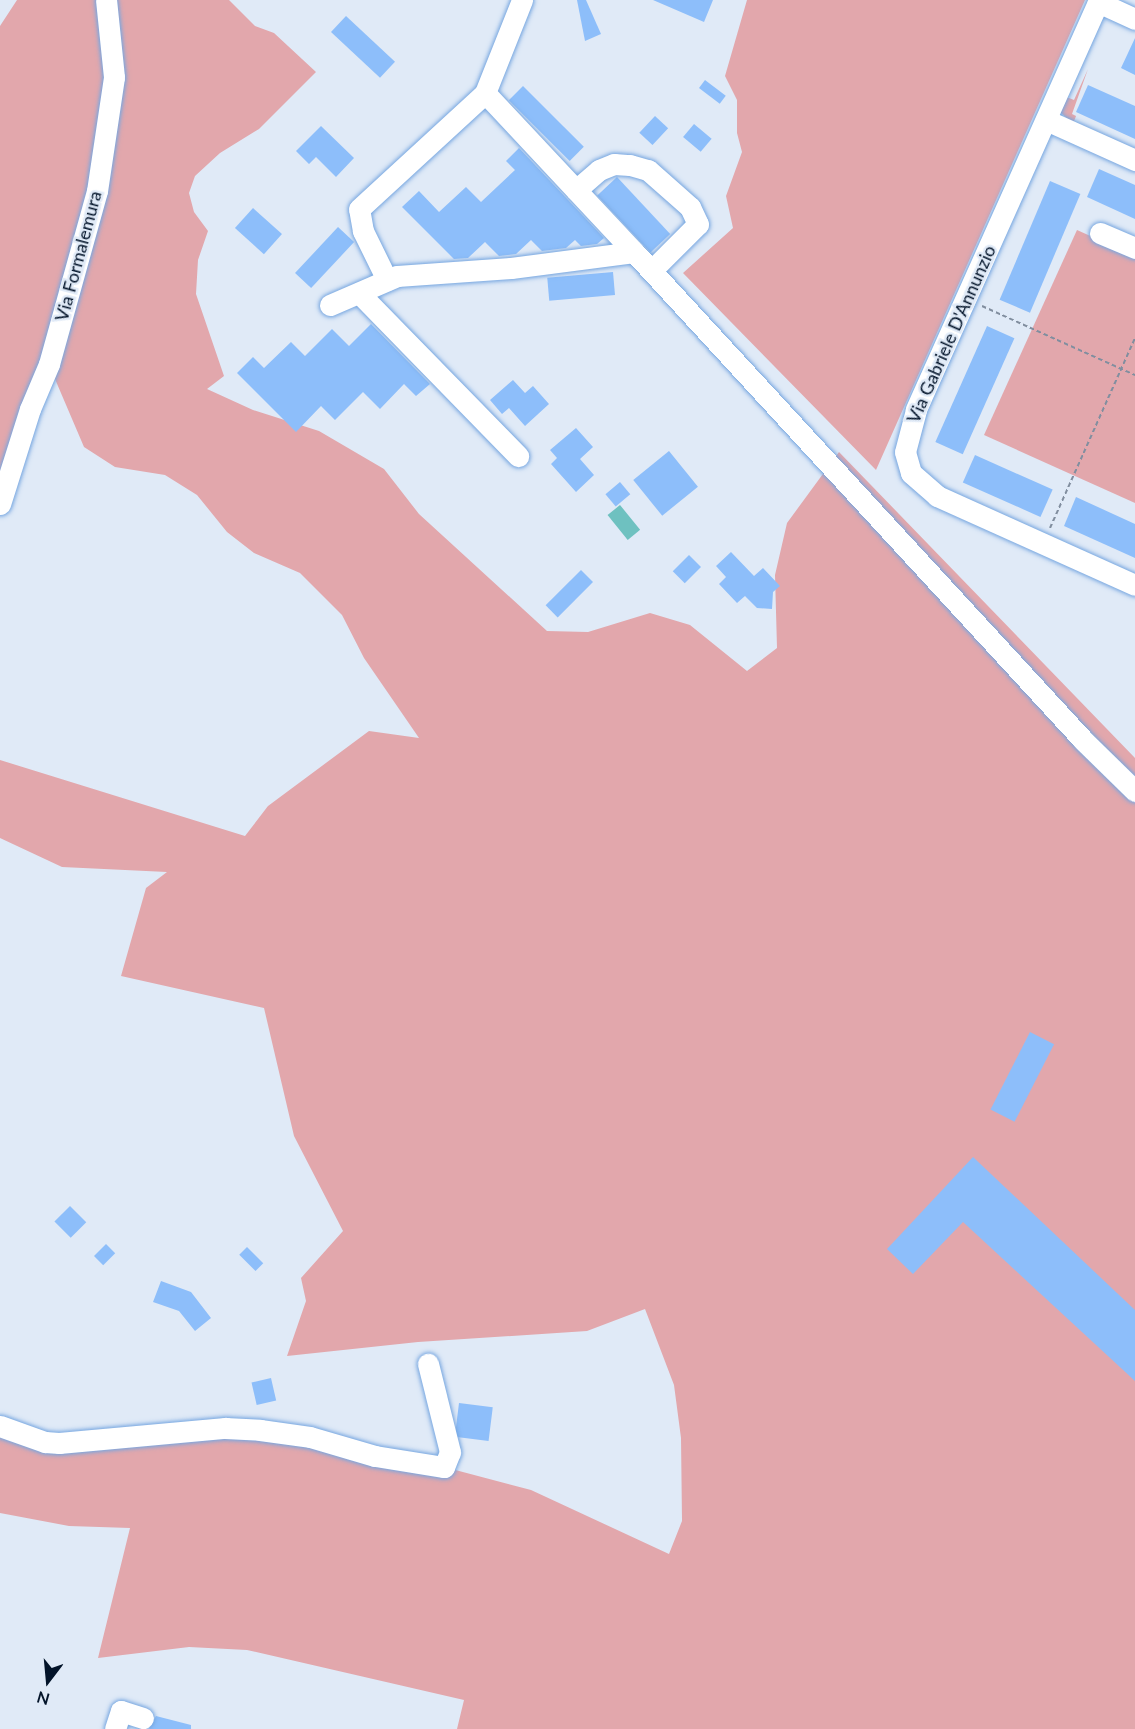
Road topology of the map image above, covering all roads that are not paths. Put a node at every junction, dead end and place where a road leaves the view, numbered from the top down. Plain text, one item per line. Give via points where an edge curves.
1 (106, 0) edge
2 (522, 0) edge
3 (1099, 1) edge
4 (1135, 19) edge
5 (484, 93) junction
6 (1046, 120) junction
7 (1135, 160) edge
8 (576, 190) junction
9 (1100, 233) dead end
10 (1135, 248) edge
11 (634, 252) junction
12 (651, 271) junction
13 (387, 280) junction
14 (359, 292) junction
15 (330, 305) dead end
16 (518, 456) dead end
17 (0, 504) edge
18 (1135, 585) edge
19 (1135, 791) edge
20 (428, 1364) dead end
21 (0, 1426) edge
22 (143, 1718) dead end
23 (115, 1729) edge

1 - 17 street, Via Formalemura via 114,77 97,191 49,364 30,409
2 - 5 street
3 - 4 street
3 - 6 street, Via Gabriele D'Annunzio
5 - 8 street
5 - 13 street via 359,209 363,231
6 - 7 street
6 - 18 street, Via Gabriele D'Annunzio via 911,423 905,447 908,465 917,480 937,496
8 - 11 street
8 - 12 street via 599,170 614,164 630,165 648,170 690,207 698,224
9 - 10 street
11 - 12 street
11 - 13 street
12 - 19 street via 1075,732
13 - 14 street
14 - 15 street
14 - 16 street
20 - 21 street via 450,1452 444,1467 260,1430 225,1428 59,1443
22 - 23 street via 121,1711

